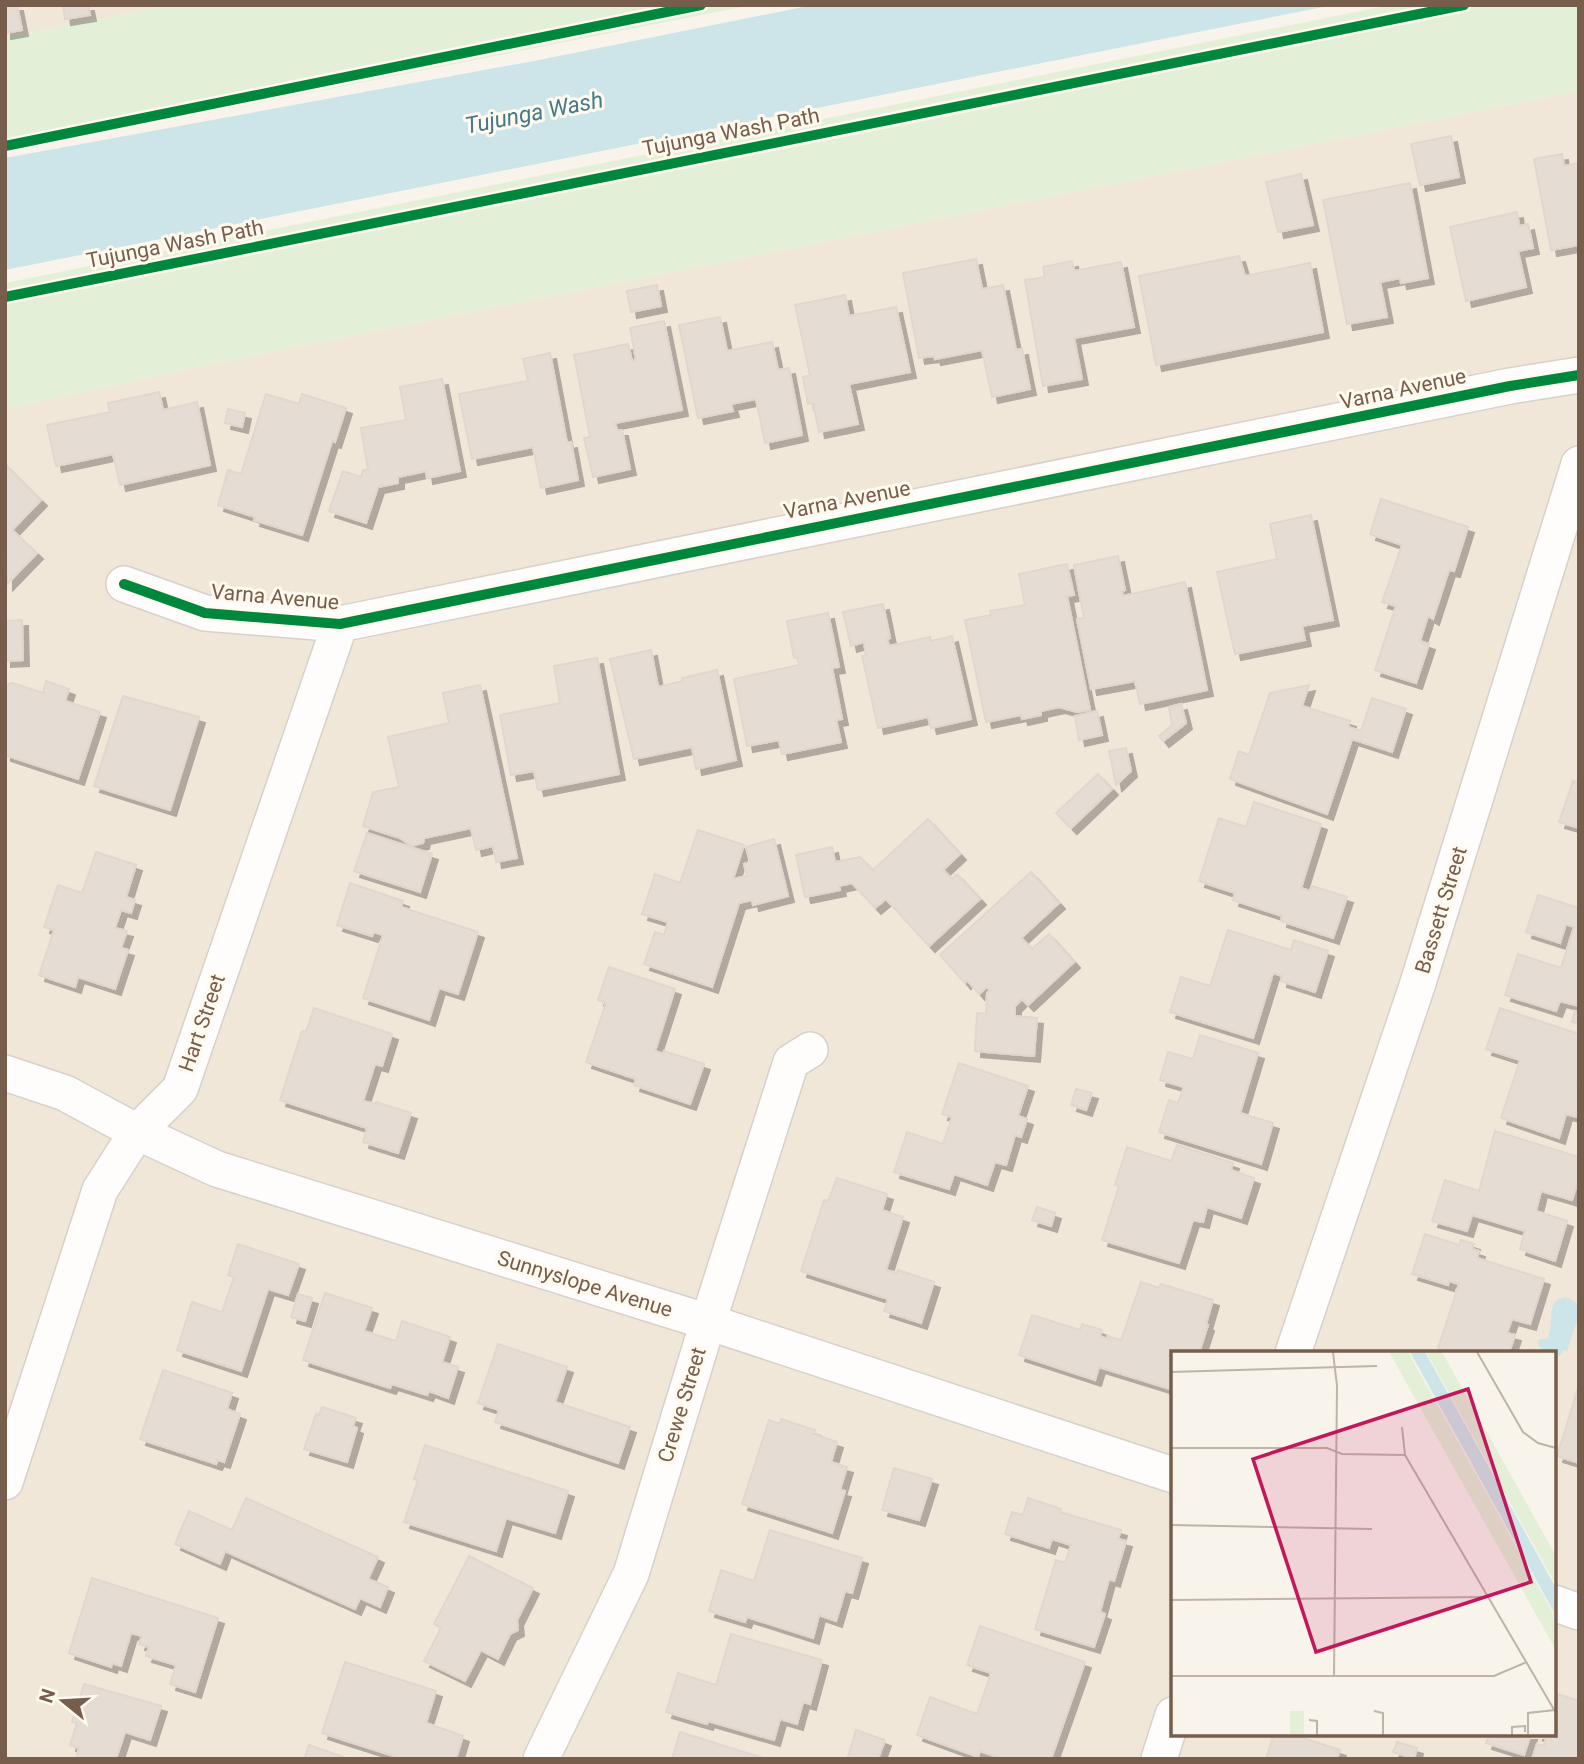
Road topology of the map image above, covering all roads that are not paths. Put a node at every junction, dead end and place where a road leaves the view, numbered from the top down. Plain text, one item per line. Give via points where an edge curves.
1 (1579, 375) edge
2 (1579, 464) edge
3 (124, 583) dead end
4 (340, 624) junction
5 (810, 1050) dead end
6 (5, 1073) edge
7 (137, 1132) junction
8 (708, 1322) junction
9 (1294, 1351) edge
10 (1171, 1474) edge
11 (5, 1482) edge
12 (1556, 1605) edge
13 (1579, 1612) edge
14 (1171, 1722) edge
15 (541, 1759) edge
16 (1158, 1759) edge

1 - 4 street, Varna Avenue
2 - 9 street, Bassett Street via 1417,986
3 - 4 street, Varna Avenue via 205,613
4 - 7 street, Hart Street via 180,1089
5 - 8 street, Crewe Street via 791,1062
6 - 7 street, Sunnyslope Avenue via 65,1093
7 - 8 street, Sunnyslope Avenue via 217,1169
7 - 11 street, Hart Street via 100,1190
8 - 10 street, Sunnyslope Avenue
8 - 15 street, Crewe Street via 631,1574
12 - 13 street
14 - 16 street

